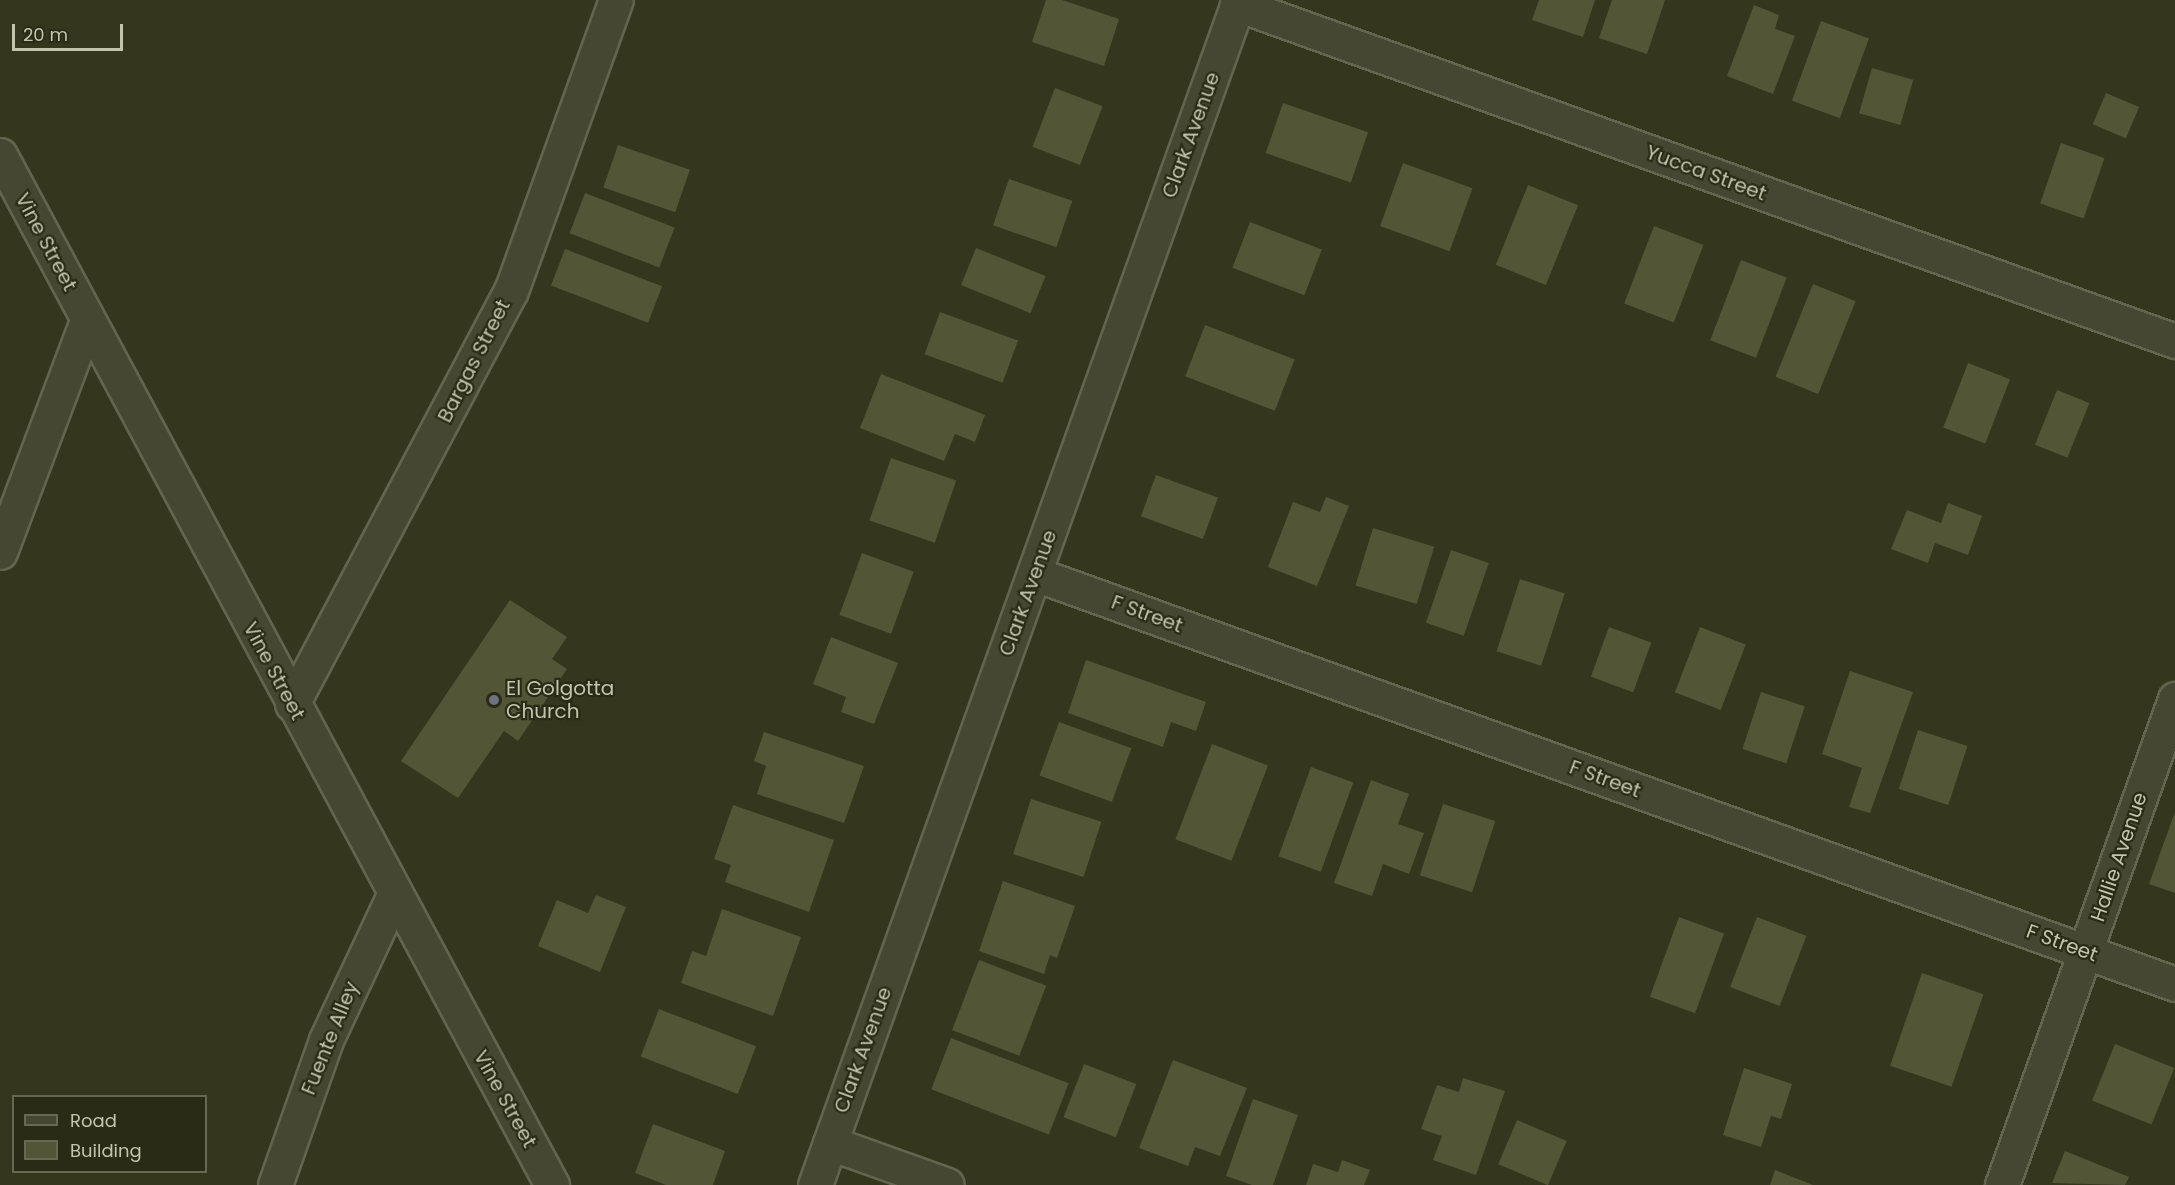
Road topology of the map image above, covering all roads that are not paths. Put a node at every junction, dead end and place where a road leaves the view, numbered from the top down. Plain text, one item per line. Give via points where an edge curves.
1 (616, 0) edge
2 (1238, 2) edge
3 (0, 155) edge
4 (87, 320) junction
5 (2175, 341) edge
6 (0, 552) edge
7 (1035, 574) junction
8 (2175, 699) edge
9 (292, 704) junction
10 (394, 895) junction
11 (2086, 952) junction
12 (2175, 984) edge
13 (830, 1143) junction
14 (275, 1185) edge
15 (552, 1185) edge
16 (814, 1185) edge
17 (947, 1185) edge
18 (2002, 1185) edge

1 - 9 street, Bargas Street via 510,291
2 - 5 street, Yucca Street
2 - 7 street, Clark Avenue
3 - 4 street, Vine Street
4 - 6 street
4 - 9 street, Vine Street
7 - 11 street, F Street
7 - 13 street, Clark Avenue
8 - 11 street, Hallie Avenue
9 - 10 street, Vine Street
10 - 14 street, Fuente Alley via 326,1040
10 - 15 street, Vine Street
11 - 12 street, F Street
11 - 18 street, Hallie Avenue
13 - 16 street, Clark Avenue
13 - 17 street

